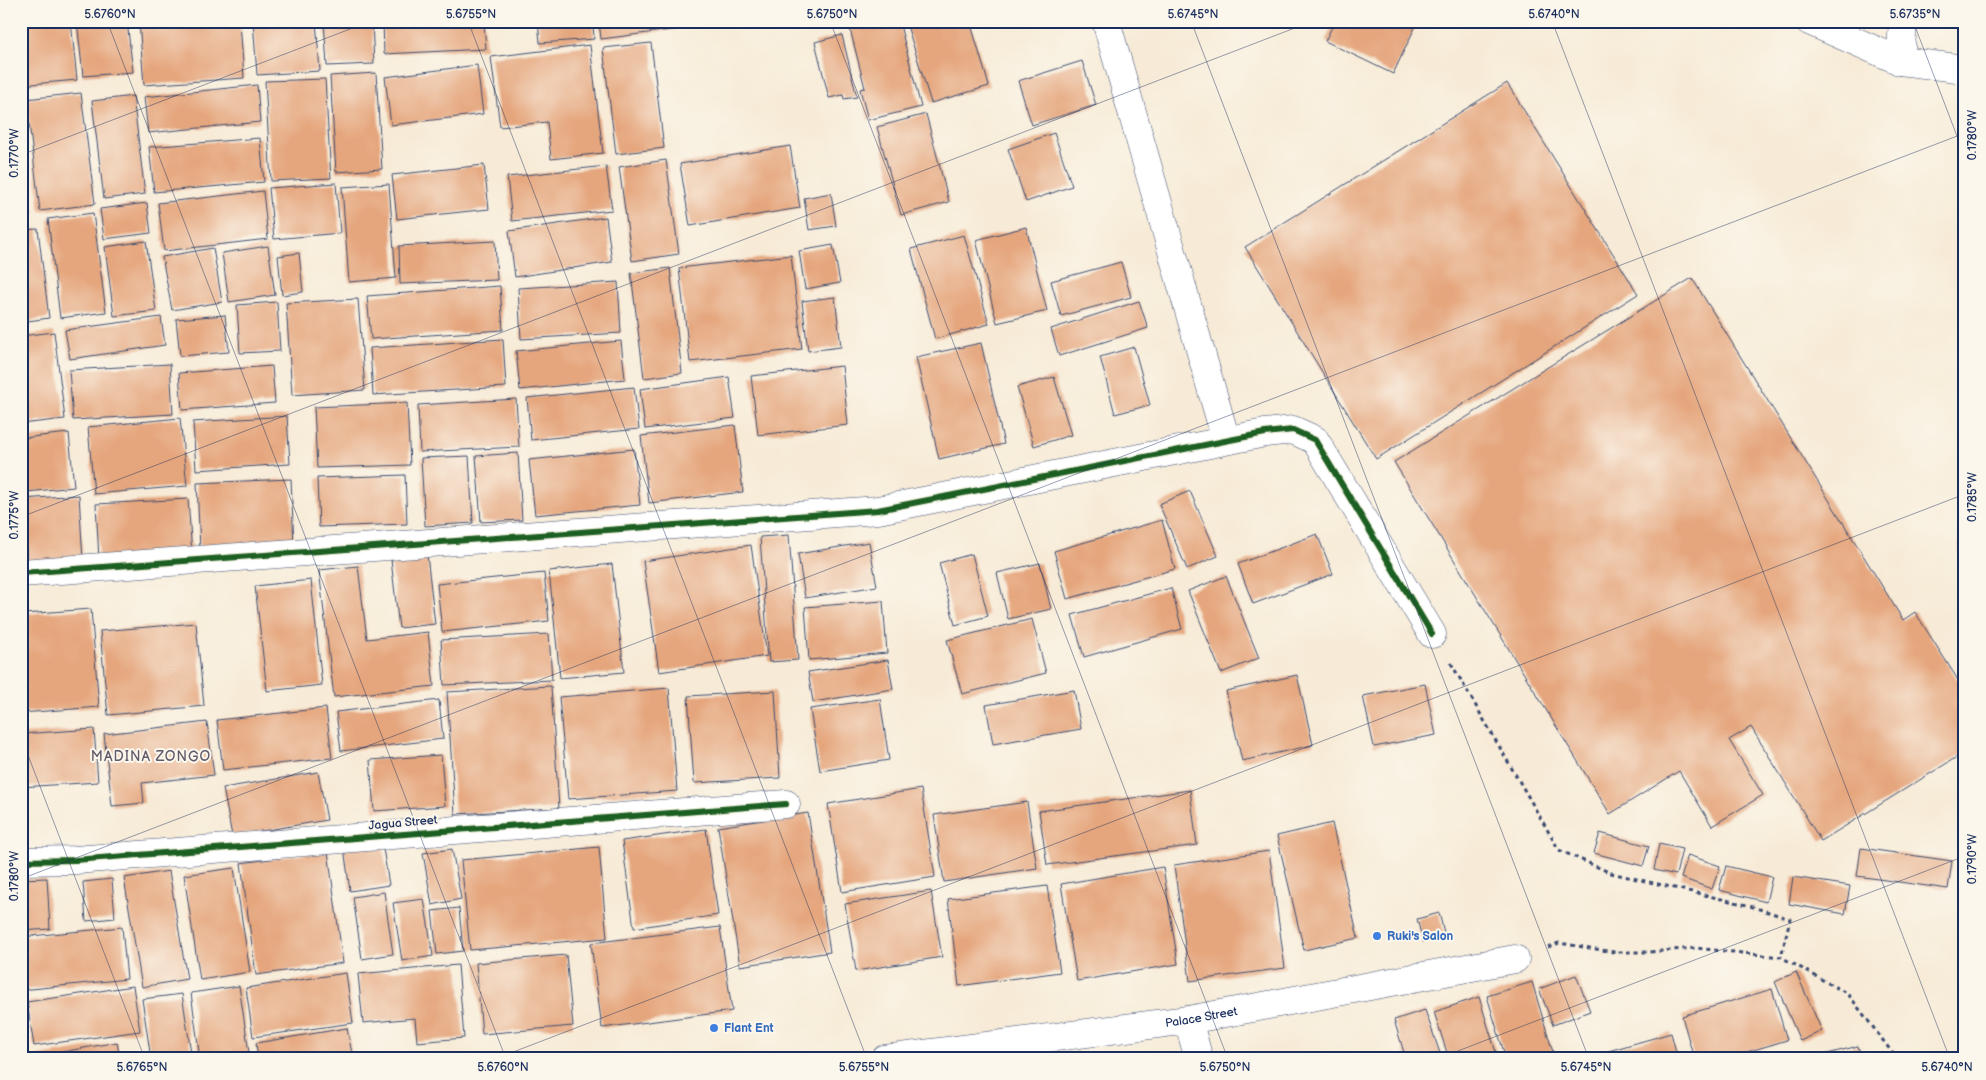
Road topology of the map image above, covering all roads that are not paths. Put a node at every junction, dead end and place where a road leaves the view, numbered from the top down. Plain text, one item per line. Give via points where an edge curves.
1 (1106, 21) edge
2 (1809, 21) edge
3 (1903, 21) edge
4 (1900, 61) junction
5 (1965, 69) edge
6 (1226, 440) junction
7 (21, 573) edge
8 (1432, 634) road end
9 (786, 804) dead end
10 (21, 861) edge
11 (1515, 960) road end
12 (1188, 1020) junction
13 (885, 1059) edge
14 (1199, 1059) edge

1 - 6 street
2 - 4 street
3 - 4 street
4 - 5 street
6 - 7 street via 878,510
6 - 8 street via 1292,430 1315,440
9 - 10 street, Jagua Street via 75,860
11 - 12 street, Palace Street
12 - 13 street, Palace Street
12 - 14 street

